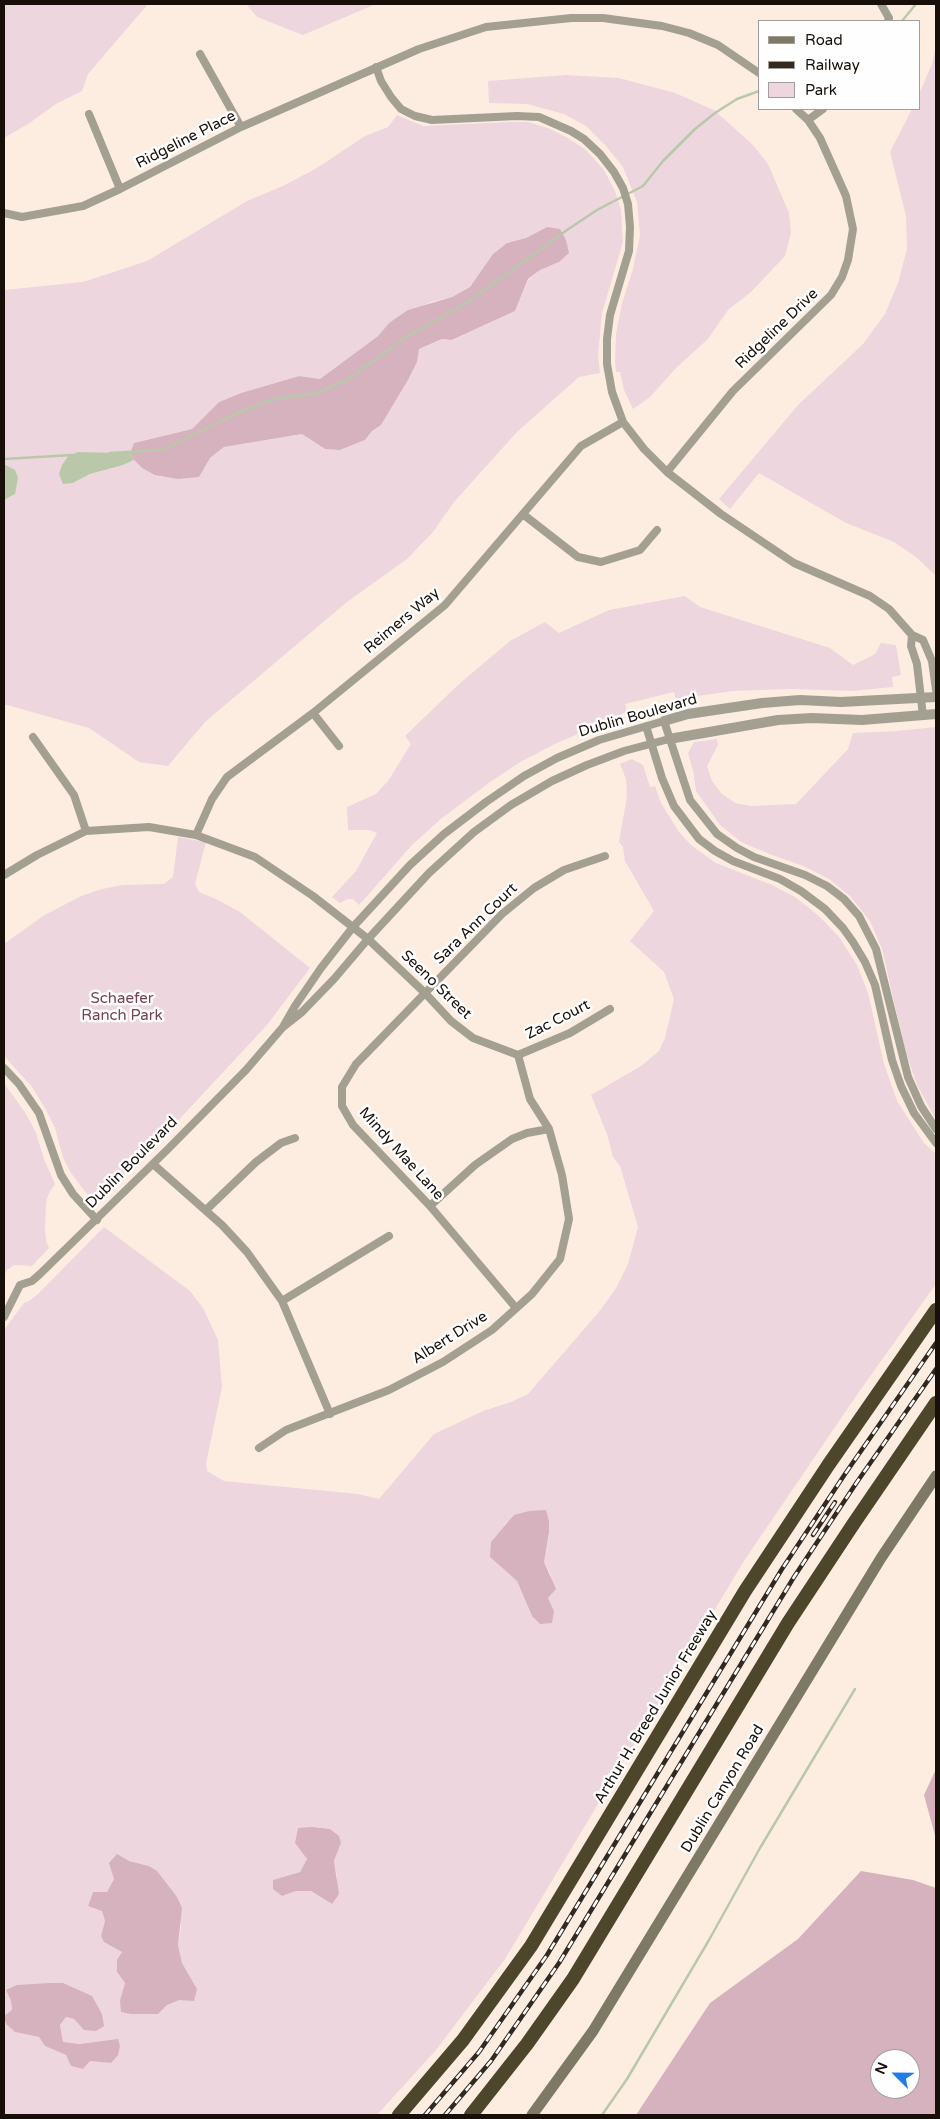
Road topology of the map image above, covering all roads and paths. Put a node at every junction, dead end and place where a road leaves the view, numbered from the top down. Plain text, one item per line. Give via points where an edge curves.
1 (881, 4) edge
2 (888, 20) edge
3 (200, 54) dead end
4 (376, 67) junction
5 (758, 72) edge
6 (797, 110) edge
7 (822, 110) edge
8 (89, 114) dead end
9 (808, 120) junction
10 (241, 126) junction
11 (120, 190) junction
12 (4, 213) edge
13 (623, 422) junction
14 (667, 472) junction
15 (524, 515) junction
16 (657, 530) dead end
17 (912, 635) junction
18 (936, 690) edge
19 (936, 697) edge
20 (921, 698) junction
21 (313, 713) junction
22 (936, 714) edge
23 (923, 716) junction
24 (664, 721) junction
25 (646, 726) junction
26 (33, 738) dead end
27 (669, 738) junction
28 (652, 743) junction
29 (339, 746) dead end
30 (86, 831) junction
31 (196, 835) junction
32 (605, 856) dead end
33 (4, 876) edge
34 (353, 927) junction
35 (368, 939) junction
36 (425, 993) junction
37 (610, 1009) dead end
38 (283, 1027) junction
39 (518, 1055) junction
40 (4, 1068) edge
41 (548, 1129) junction
42 (936, 1129) edge
43 (295, 1138) dead end
44 (936, 1143) edge
45 (153, 1164) junction
46 (430, 1206) junction
47 (206, 1210) junction
48 (97, 1220) junction
49 (389, 1236) dead end
50 (282, 1301) junction
51 (516, 1308) junction
52 (936, 1310) edge
53 (4, 1317) edge
54 (936, 1403) edge
55 (330, 1414) junction
56 (259, 1448) dead end
57 (936, 1476) edge
58 (399, 2115) edge
59 (471, 2115) edge
60 (532, 2115) edge

1 - 2 street
3 - 10 street
4 - 5 street via 486,27 543,20 603,18 689,33 718,45
4 - 10 street, Ridgeline Place
4 - 13 street via 391,98 401,109 415,116 432,120 539,117 584,139 614,172 628,204 630,227 629,251 610,315 607,339 612,392
6 - 9 street, Ridgeline Drive
7 - 9 street
8 - 11 street
9 - 14 street, Ridgeline Drive via 820,138 846,196 853,229 842,277 816,312 733,391
10 - 11 street, Ridgeline Place
11 - 12 street, Ridgeline Place via 83,206 22,218
13 - 14 street
13 - 15 street, Reimers Way via 581,446
14 - 17 street via 794,563 870,596 889,609
15 - 16 street via 578,557 601,562 640,550
15 - 21 street, Reimers Way via 444,606
17 - 18 street via 923,640
17 - 20 street via 911,646
19 - 20 street, Dublin Boulevard
20 - 23 street
20 - 24 street, Dublin Boulevard via 762,703 688,714
21 - 29 street
21 - 31 street, Reimers Way via 227,777 212,799
22 - 23 street, Dublin Boulevard
23 - 27 street, Dublin Boulevard via 778,720
24 - 25 street, Dublin Boulevard
24 - 27 street
25 - 28 street
25 - 34 street, Dublin Boulevard via 599,740 557,758 493,796 410,865
26 - 30 street via 74,795
27 - 28 street, Dublin Boulevard
27 - 42 street via 690,800 717,834 754,857 827,886 859,916 876,949 908,1077
28 - 35 street, Dublin Boulevard via 587,765 511,805 474,832 429,873
28 - 44 street via 674,806 699,839 733,861 780,879 801,891 824,909 848,935 875,985 900,1086 914,1113
30 - 31 street, Seeno Street via 149,827
30 - 33 street via 37,855
31 - 34 street, Seeno Street via 255,857
32 - 36 street, Sara Ann Court via 564,870 534,888 502,914
34 - 35 street, Seeno Street
34 - 38 street, Dublin Boulevard via 316,975
35 - 36 street, Seeno Street
35 - 38 street, Dublin Boulevard via 334,979
36 - 39 street, Seeno Street via 451,1021 473,1038
36 - 46 street, Mindy Mae Lane via 356,1064 342,1087 342,1106 353,1126
37 - 39 street, Zac Court via 570,1033
38 - 45 street, Dublin Boulevard via 246,1070
39 - 41 street, Albert Drive via 530,1099
40 - 48 street via 39,1113 61,1175
41 - 46 street via 512,1139 475,1165
41 - 51 street, Albert Drive via 562,1175 569,1219 560,1259 532,1294
43 - 47 street via 281,1143 256,1162
45 - 47 street
45 - 48 street, Dublin Boulevard
46 - 51 street, Mindy Mae Lane
47 - 50 street via 247,1252
48 - 53 street, Dublin Boulevard via 32,1281 20,1285
49 - 50 street
50 - 55 street
51 - 55 street, Albert Drive via 492,1330 443,1362 389,1390
52 - 58 highway, Arthur H. Breed Junior Freeway via 755,1575 520,1962 463,2040
54 - 59 highway via 792,1616 573,1979
55 - 56 street, Albert Drive via 286,1430
57 - 60 main road, Dublin Canyon Road via 881,1558 593,2031

